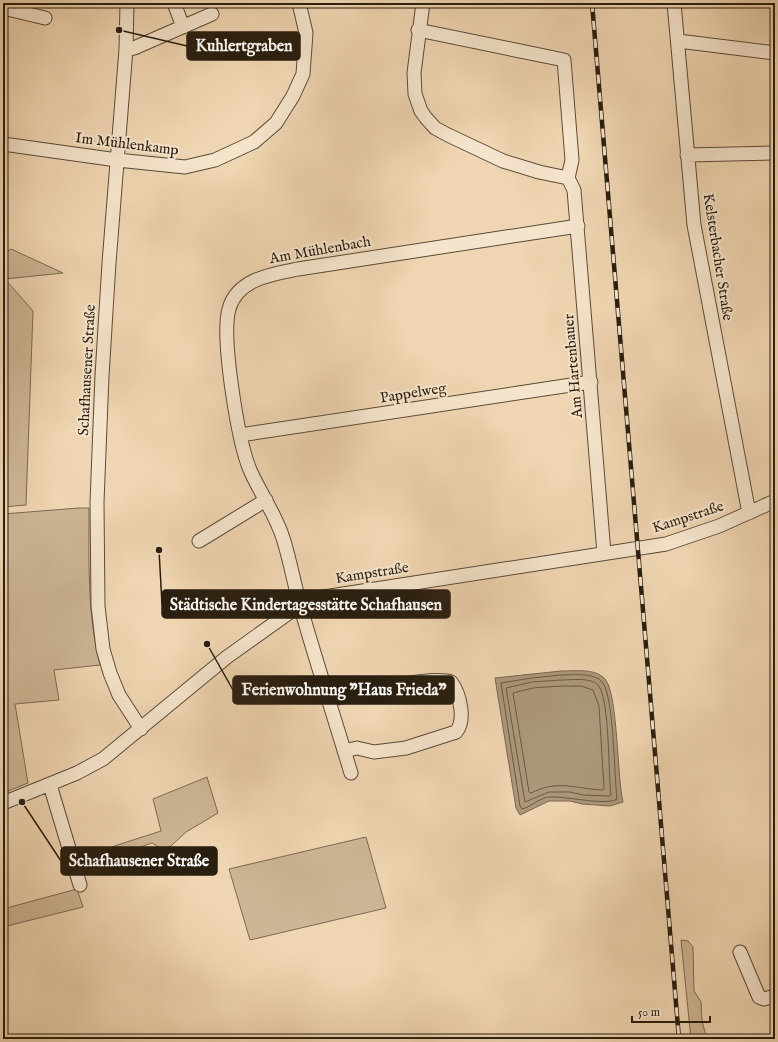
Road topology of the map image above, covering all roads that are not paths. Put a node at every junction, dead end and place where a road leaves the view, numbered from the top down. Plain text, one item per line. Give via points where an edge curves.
1 (127, 3) edge
2 (174, 3) edge
3 (299, 3) edge
4 (423, 3) edge
5 (674, 3) edge
6 (3, 8) edge
7 (212, 14) dead end
8 (45, 18) dead end
9 (183, 27) junction
10 (418, 30) junction
11 (678, 41) junction
12 (126, 49) junction
13 (775, 54) edge
14 (3, 144) edge
15 (775, 153) edge
16 (688, 155) junction
17 (117, 160) junction
18 (568, 178) junction
19 (578, 226) junction
20 (591, 382) junction
21 (240, 435) junction
22 (266, 500) junction
23 (775, 501) edge
24 (749, 513) junction
25 (199, 541) dead end
26 (604, 553) junction
27 (300, 604) junction
28 (329, 700) junction
29 (141, 729) junction
30 (344, 751) junction
31 (351, 773) dead end
32 (50, 785) junction
33 (3, 803) edge
34 (80, 885) dead end
35 (740, 952) dead end
36 (775, 996) edge

1 - 12 street, Schafhausener Straße
2 - 9 street
3 - 17 street, Im Mühlenkamp via 306,34 303,74 276,123 254,142 215,160 185,167
4 - 10 street
5 - 11 street, Kelsterbacher Straße
6 - 8 street
7 - 9 street
9 - 12 street
10 - 18 street via 414,65 415,94 421,111 435,128 503,161
10 - 18 street via 564,60 572,160
11 - 13 street
11 - 16 street, Kelsterbacher Straße
12 - 17 street, Schafhausener Straße
14 - 17 street, Im Mühlenkamp
15 - 16 street
16 - 24 street, Kelsterbacher Straße via 694,225
17 - 29 street, Schafhausener Straße via 102,376 98,606 103,649 110,673
18 - 19 street, Am Hartenbauer via 574,190
19 - 20 street, Am Hartenbauer
19 - 21 street, Am Mühlenbach via 298,269 263,276 241,288 229,308 227,337
20 - 21 street, Pappelweg
20 - 26 street, Am Hartenbauer
21 - 22 street, Am Mühlenbach via 250,470
22 - 25 street
22 - 27 street, Am Mühlenbach via 283,538
23 - 24 street, Kampstraße
24 - 26 street, Kampstraße via 666,544
26 - 27 street, Kampstraße via 322,597
27 - 28 street, Am Mühlenbach
27 - 29 street, Kampstraße via 190,686
28 - 30 street, Am Mühlenbach
28 - 30 street via 370,690 437,681 451,682 457,693 461,722 456,732 406,748 374,752 357,748
29 - 32 street, Kampstraße via 103,759
30 - 31 street, Am Mühlenbach
32 - 33 street, Kampstraße
32 - 34 street
35 - 36 street via 759,997 764,999

